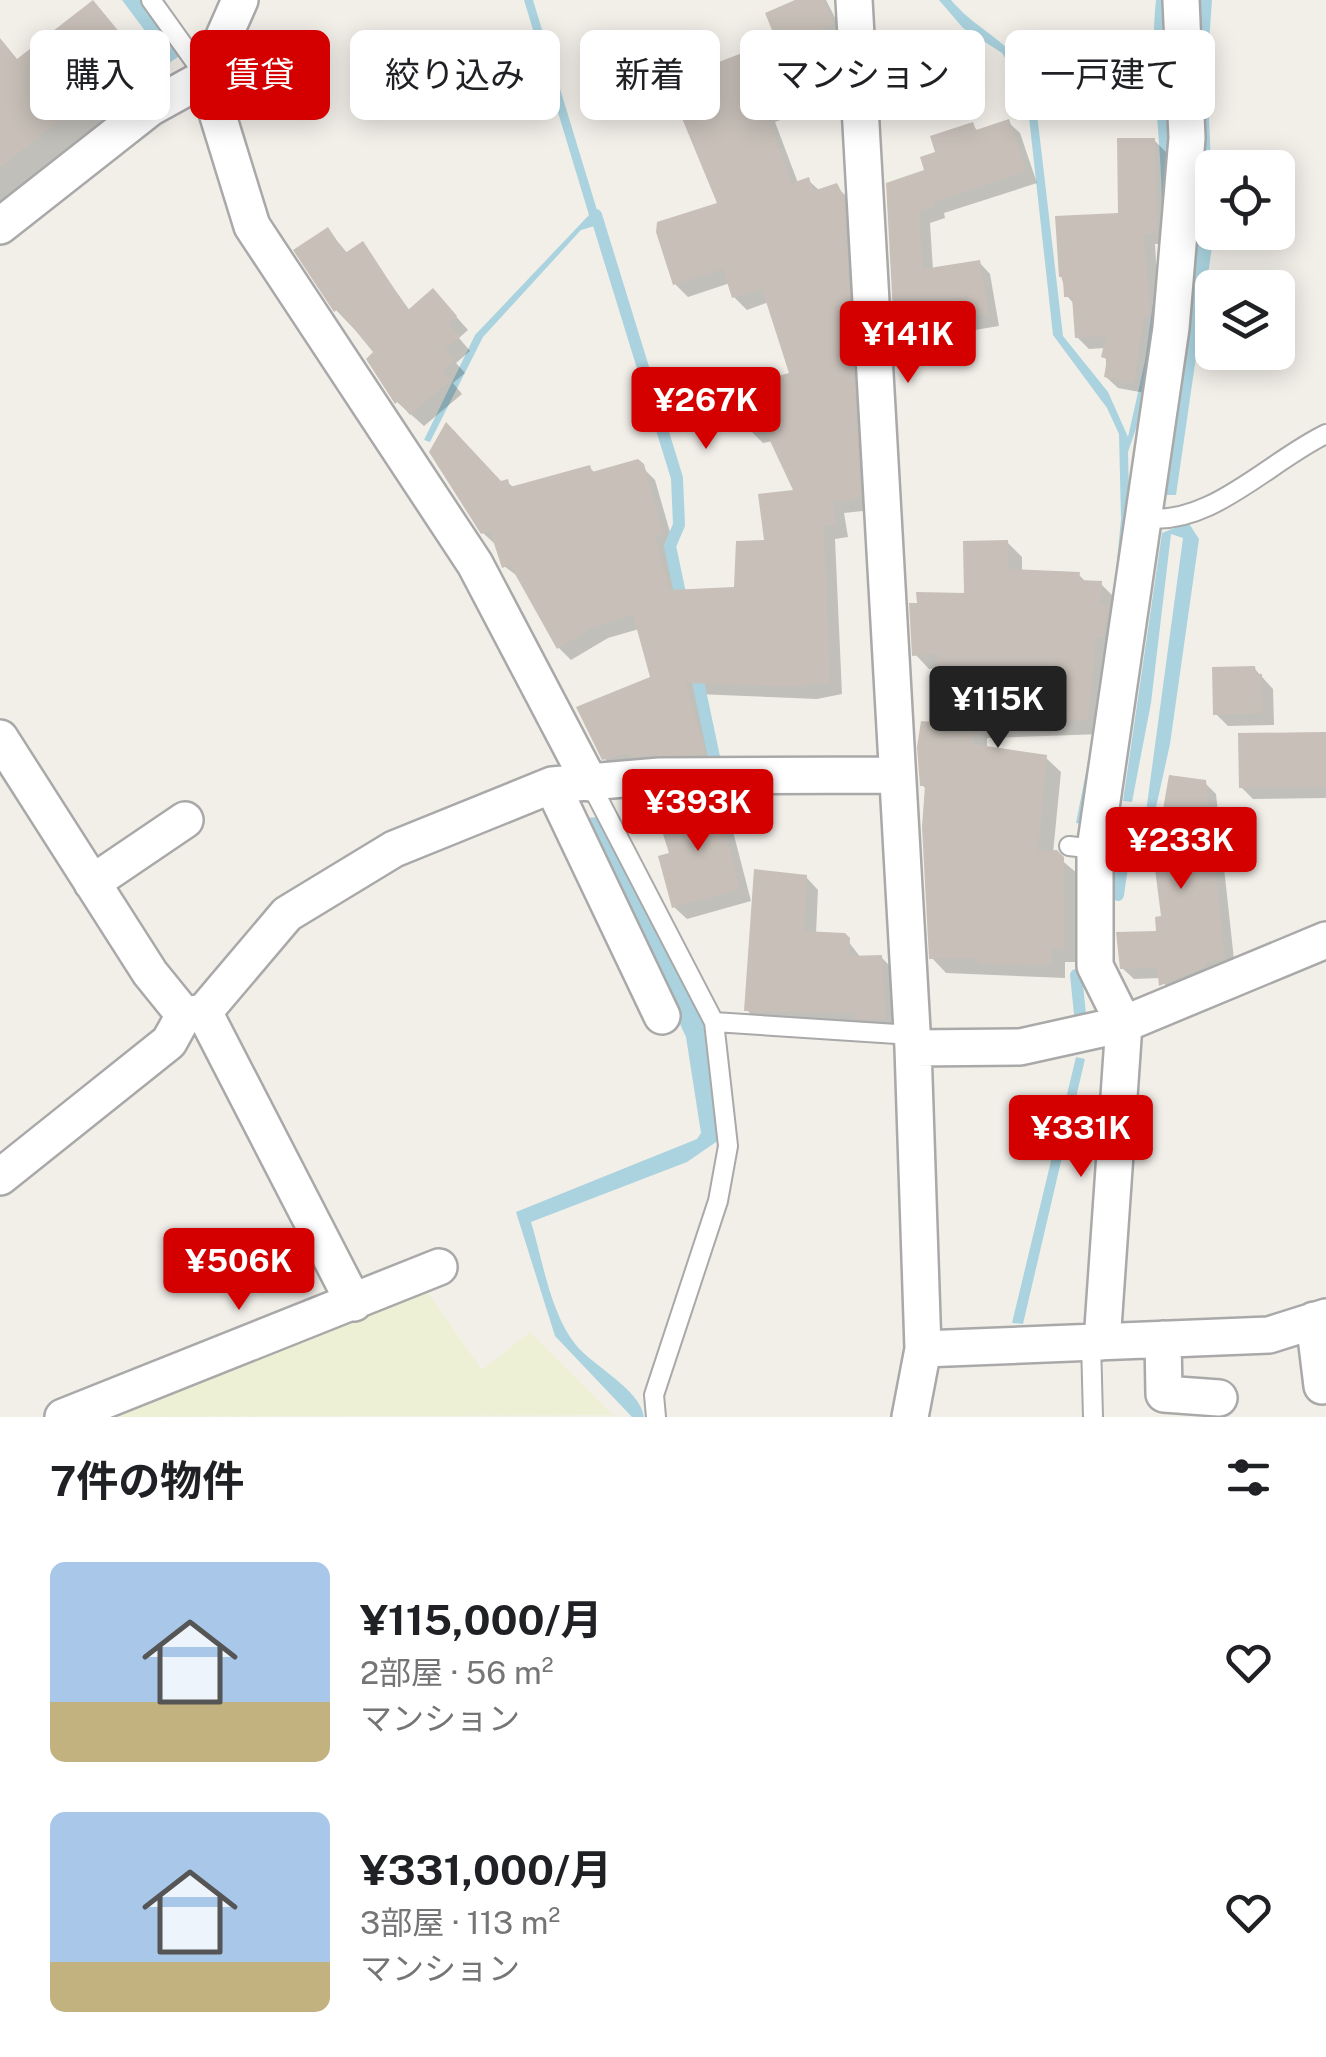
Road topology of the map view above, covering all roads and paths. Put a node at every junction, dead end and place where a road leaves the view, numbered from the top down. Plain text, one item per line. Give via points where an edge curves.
1 (151, 0) edge
2 (240, 0) edge
3 (854, 0) edge
4 (1181, 0) edge
5 (227, 30) edge
6 (190, 55) edge
7 (190, 86) edge
8 (219, 120) edge
9 (0, 226) edge
10 (1326, 434) edge
11 (1144, 518) junction
12 (0, 738) edge
13 (897, 775) junction
14 (590, 783) junction
15 (552, 785) junction
16 (185, 820) dead end
17 (1160, 834) dead end
18 (1087, 838) junction
19 (92, 882) junction
20 (1326, 940) edge
21 (194, 1013) junction
22 (662, 1016) dead end
23 (714, 1022) junction
24 (1124, 1024) junction
25 (912, 1042) junction
26 (0, 1177) edge
27 (439, 1267) dead end
28 (354, 1303) junction
29 (1320, 1319) edge
30 (1162, 1339) junction
31 (1097, 1342) junction
32 (923, 1349) junction
33 (1322, 1386) dead end
34 (1219, 1398) dead end
35 (63, 1417) edge
36 (656, 1417) edge
37 (910, 1417) edge
38 (1093, 1417) edge

1 - 6 lane
2 - 5 street
3 - 13 street
4 - 11 street via 1186,138 1171,328
7 - 9 street via 150,108
8 - 14 street via 252,226 475,564
10 - 11 lane via 1207,507 1168,521
11 - 18 street
12 - 19 street
13 - 14 street via 660,776
13 - 25 street
14 - 15 street
14 - 23 lane
15 - 21 street via 394,849 287,914
15 - 22 street
16 - 19 street
17 - 18 lane
18 - 24 street via 1096,966
19 - 21 street via 150,973
20 - 24 street
21 - 26 street via 168,1042
21 - 28 street
23 - 25 lane
23 - 36 lane via 728,1146 718,1201 654,1395
24 - 25 street via 1020,1047
24 - 31 street
25 - 32 street
27 - 28 street
28 - 35 street
29 - 30 street via 1269,1334
29 - 33 street
30 - 31 street
30 - 34 street via 1164,1394
31 - 32 street
31 - 38 lane
32 - 37 street

